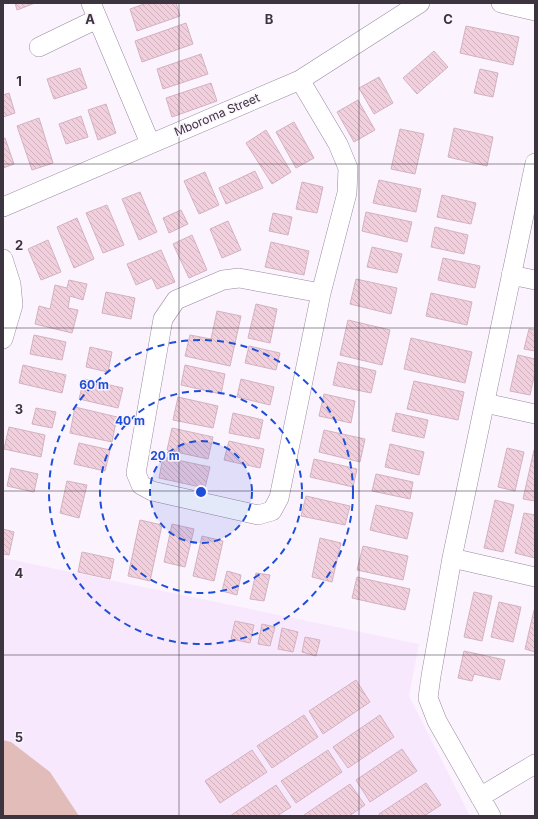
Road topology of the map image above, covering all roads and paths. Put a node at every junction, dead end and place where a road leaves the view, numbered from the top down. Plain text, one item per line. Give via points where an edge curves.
1 (420, 3) edge
2 (501, 3) edge
3 (94, 11) edge
4 (535, 11) edge
5 (39, 47) dead end
6 (300, 80) junction
7 (150, 144) junction
8 (535, 163) edge
9 (3, 207) edge
10 (3, 258) edge
11 (511, 274) junction
12 (535, 280) edge
13 (321, 293) junction
14 (3, 339) edge
15 (485, 403) junction
16 (535, 414) edge
17 (452, 558) junction
18 (535, 577) edge
19 (535, 764) edge
20 (480, 797) junction
21 (491, 816) edge

1 - 6 street, Mboroma Street
2 - 4 street
3 - 5 street
3 - 7 street
6 - 7 street, Mboroma Street
6 - 13 street via 338,144 348,168 347,193
7 - 9 street, Mboroma Street
8 - 11 street
10 - 14 street via 11,284 13,305
11 - 12 street
11 - 15 street
13 - 13 street via 279,498 272,511 258,515 152,491 141,485 136,473 163,319 176,300 223,280 239,278
15 - 16 street
15 - 17 street
17 - 18 street
17 - 20 street via 428,698 437,721
19 - 20 street
20 - 21 street

